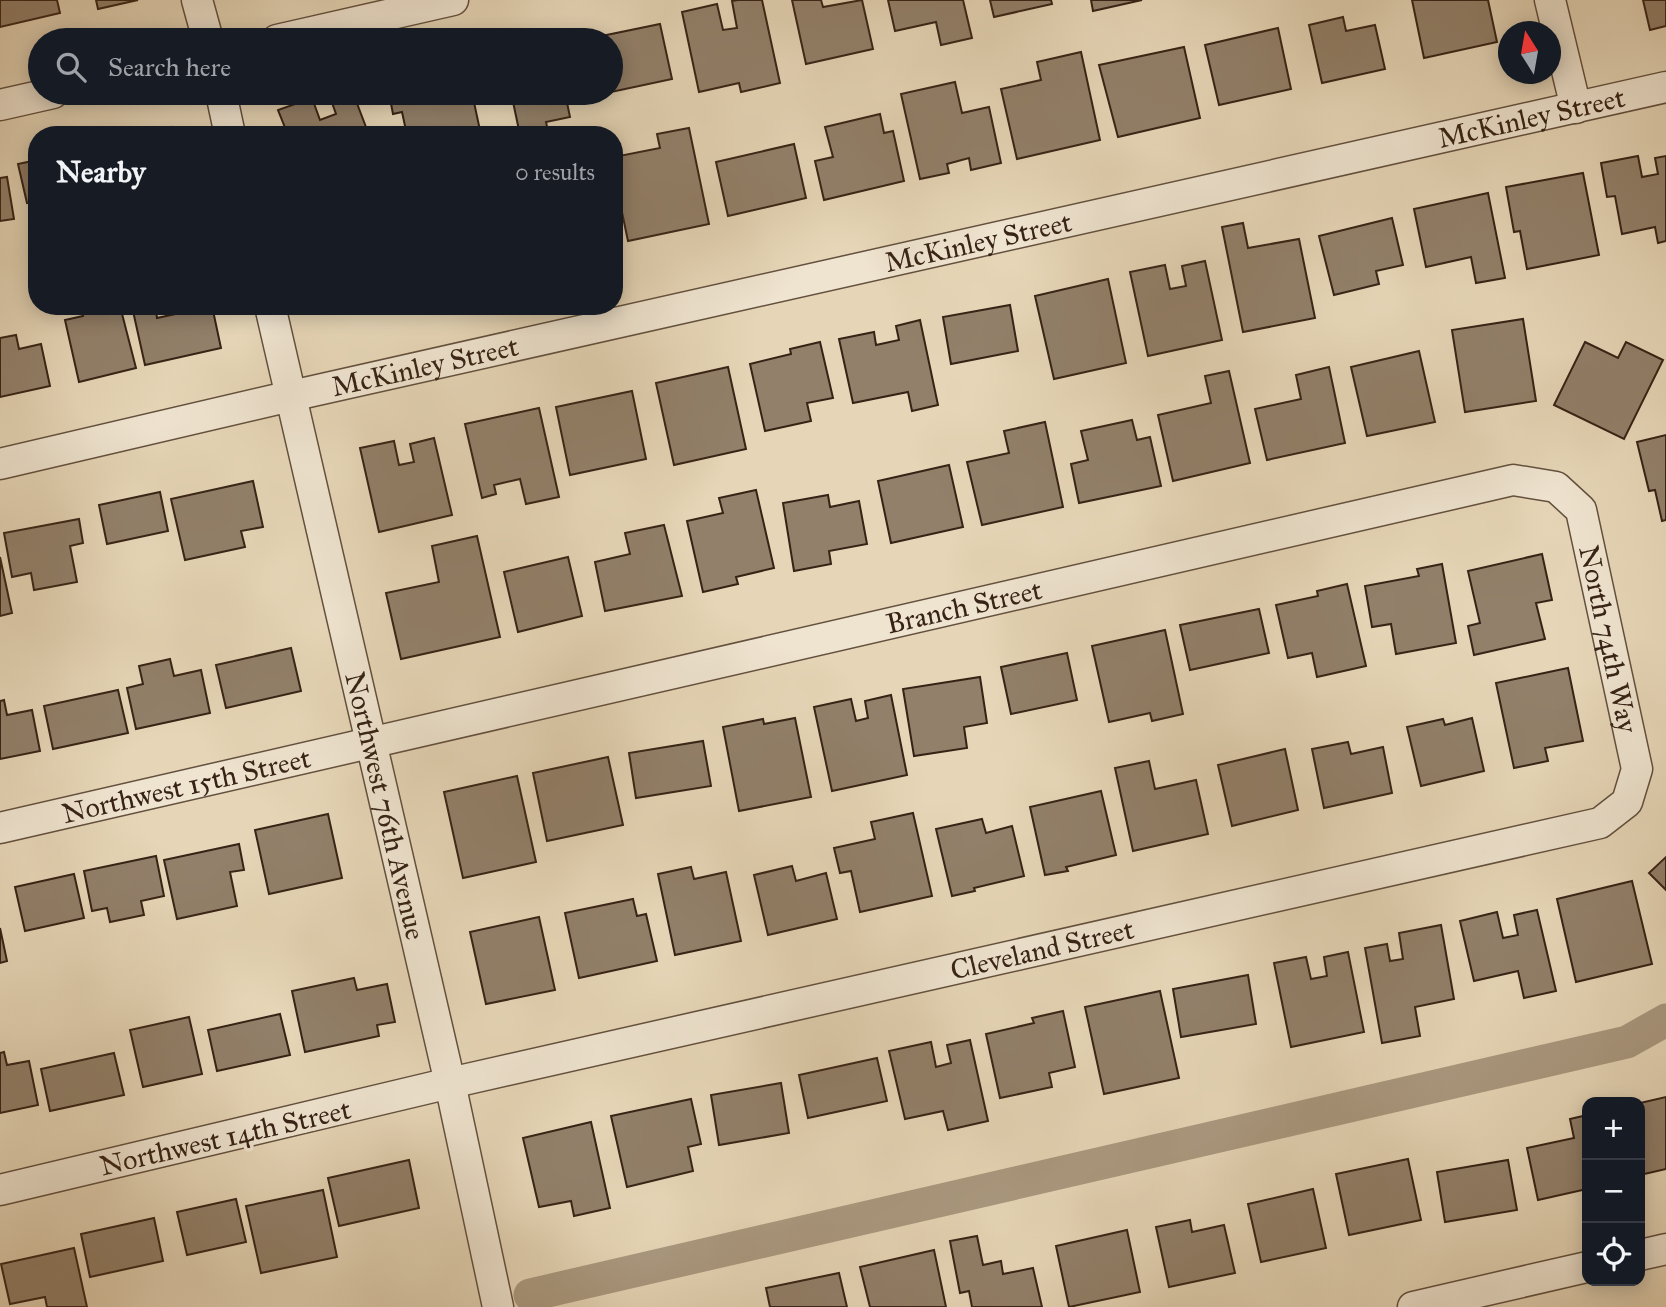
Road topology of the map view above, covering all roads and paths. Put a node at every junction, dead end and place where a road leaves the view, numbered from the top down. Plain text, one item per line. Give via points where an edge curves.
1 (197, 0) edge
2 (453, 0) edge
3 (1550, 0) edge
4 (205, 28) edge
5 (330, 28) edge
6 (1666, 87) edge
7 (28, 99) edge
8 (0, 105) edge
9 (224, 105) edge
10 (1576, 108) junction
11 (228, 126) edge
12 (272, 315) edge
13 (291, 396) junction
14 (0, 464) edge
15 (1556, 487) joint
16 (371, 743) junction
17 (1627, 802) joint
18 (0, 828) edge
19 (450, 1083) junction
20 (0, 1190) edge
21 (1666, 1249) edge
22 (1645, 1254) edge
23 (1582, 1269) edge
24 (1487, 1299) edge
25 (498, 1307) edge
26 (1413, 1307) edge

1 - 4 street
2 - 5 street
3 - 10 street
6 - 10 street, McKinley Street
7 - 8 street
9 - 11 street
10 - 13 street, McKinley Street
12 - 13 street, Northwest 76th Avenue
13 - 14 street, McKinley Street
13 - 16 street, Northwest 76th Avenue
15 - 16 street, Branch Street via 1513,480
15 - 17 street, North 74th Way via 1581,510 1637,769
16 - 18 street, Northwest 15th Street
16 - 19 street, Northwest 76th Avenue
17 - 19 street, Cleveland Street via 1601,823
19 - 20 street, Northwest 14th Street
19 - 25 street, Northwest 76th Avenue
21 - 22 street
23 - 24 street
24 - 26 street

